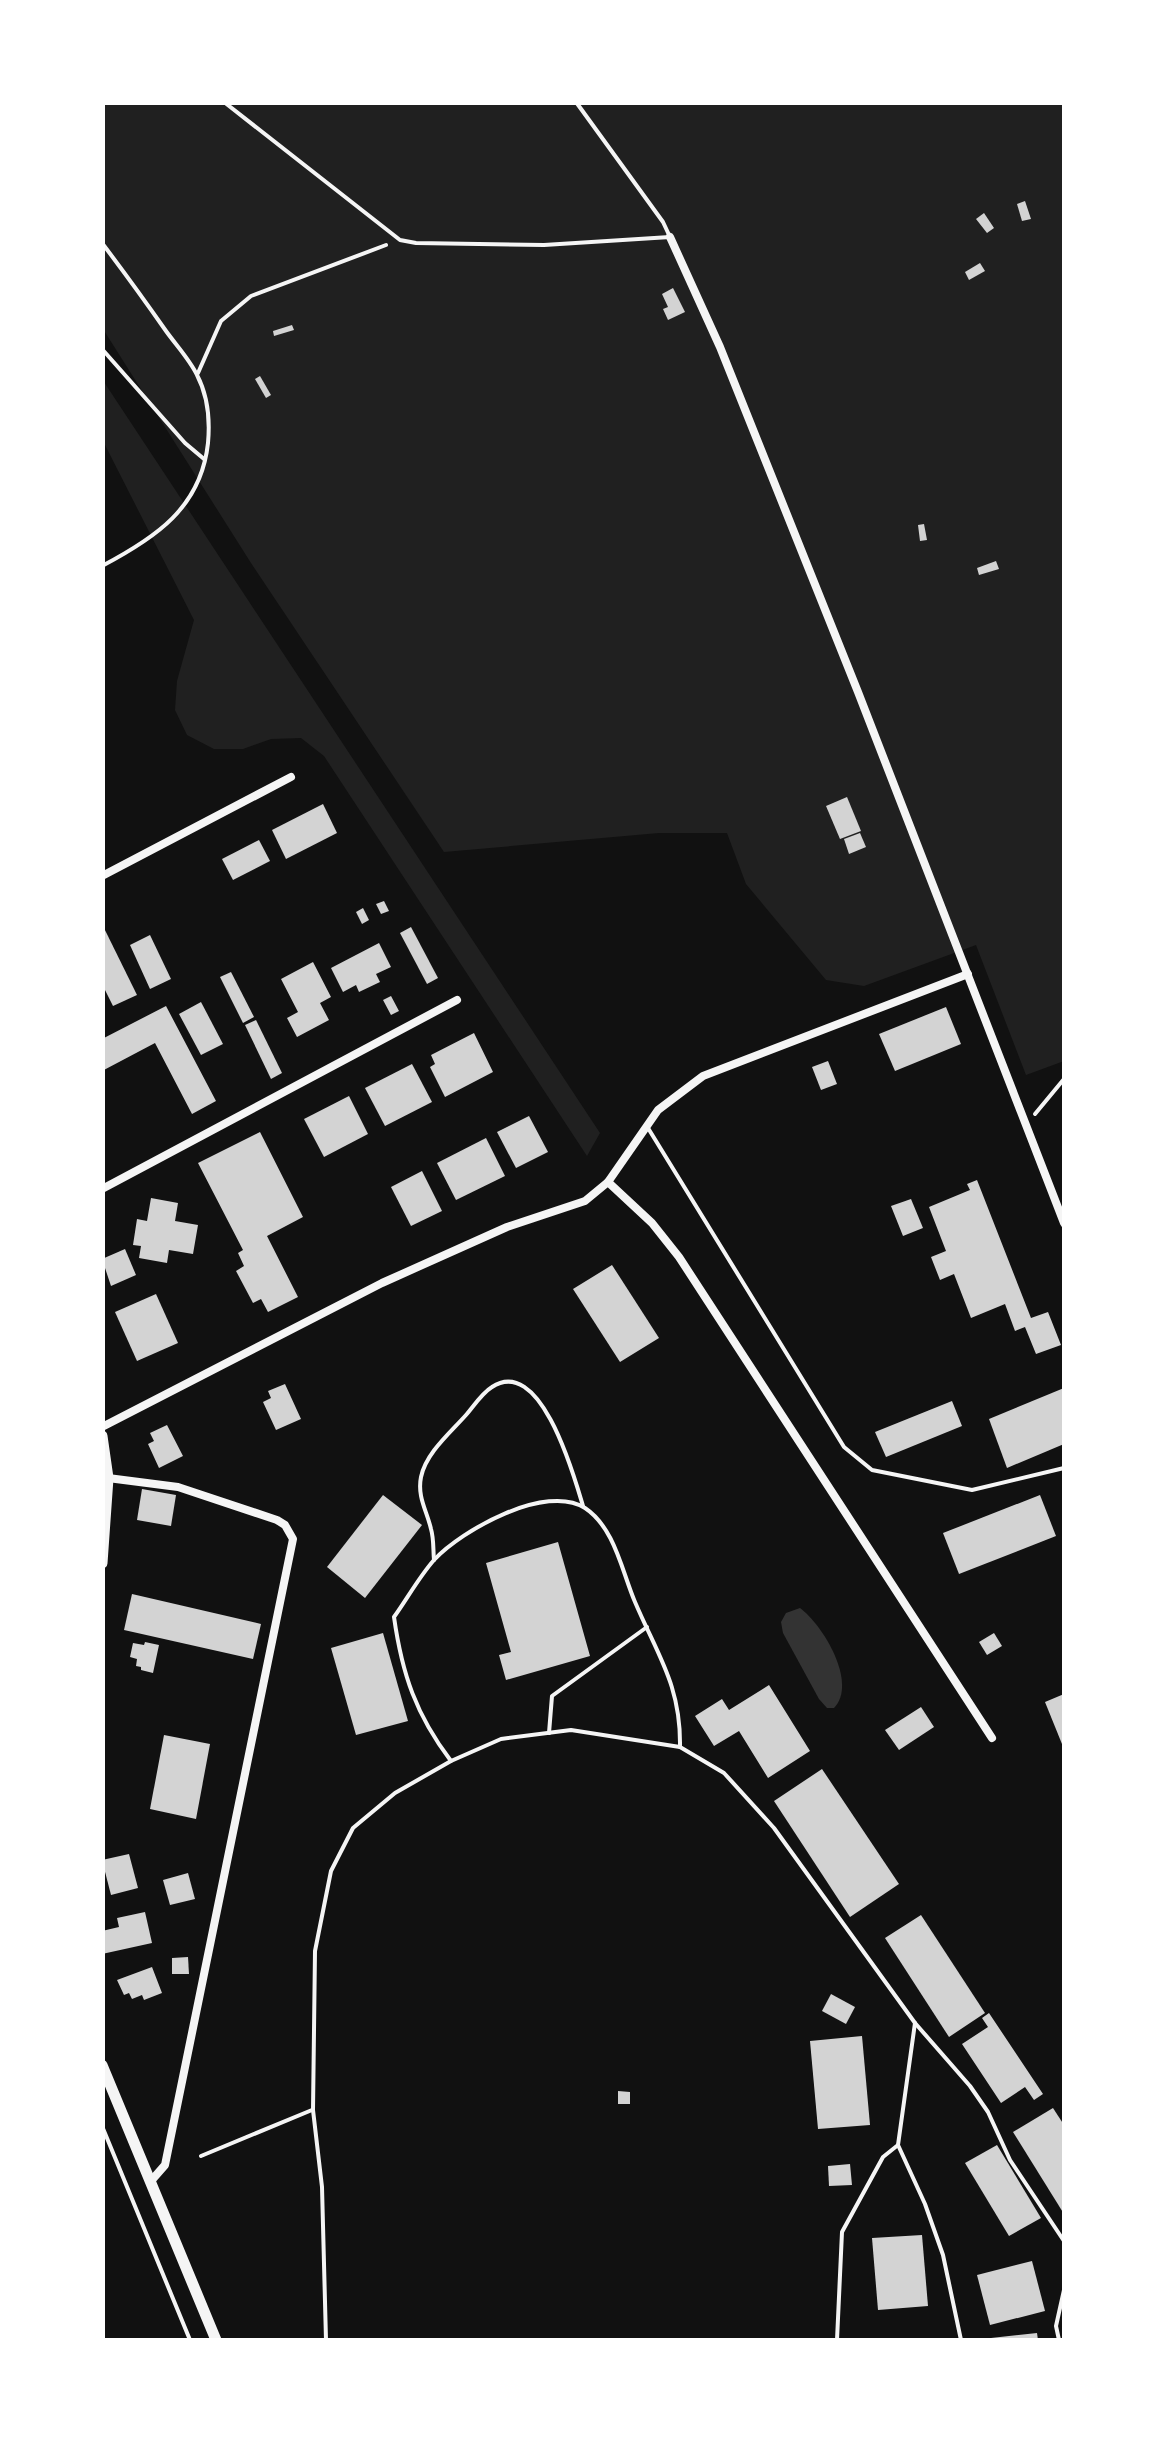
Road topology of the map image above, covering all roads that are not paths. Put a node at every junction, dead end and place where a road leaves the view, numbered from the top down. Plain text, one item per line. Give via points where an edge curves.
1 (224, 102) edge
2 (576, 102) edge
3 (670, 237) junction
4 (291, 777) dead end
5 (102, 876) edge
6 (968, 974) junction
7 (456, 1000) dead end
8 (646, 1124) junction
9 (608, 1182) junction
10 (102, 1189) edge
11 (1064, 1223) edge
12 (102, 1427) edge
13 (102, 1436) edge
14 (1064, 1468) edge
15 (108, 1478) junction
16 (584, 1508) junction
17 (434, 1560) junction
18 (102, 1564) edge
19 (647, 1628) junction
20 (549, 1733) junction
21 (992, 1738) dead end
22 (680, 1747) junction
23 (451, 1761) junction
24 (915, 2023) junction
25 (102, 2065) edge
26 (313, 2110) junction
27 (898, 2145) junction
28 (201, 2156) dead end
29 (150, 2180) junction
30 (1064, 2241) edge
31 (1064, 2290) edge
32 (216, 2340) edge
33 (326, 2340) edge
34 (837, 2340) edge
35 (960, 2340) edge
36 (1059, 2340) edge

1 - 3 lane via 400,240 544,245
2 - 3 lane
3 - 6 street
4 - 5 street
6 - 8 street via 703,1076
6 - 11 street
7 - 10 street
8 - 9 street
8 - 14 lane via 860,1463 972,1490
9 - 12 street via 585,1200 382,1284
9 - 21 street via 679,1257
13 - 15 main road
15 - 18 main road
15 - 29 street via 204,1494 277,1520 292,1539 165,2165
16 - 17 lane via 562,1500 532,1503 472,1530
16 - 17 lane via 544,1406 529,1388 492,1386 421,1474
16 - 19 lane via 611,1538
17 - 23 lane via 394,1617 417,1710
19 - 20 lane via 552,1696
19 - 22 lane via 671,1677
20 - 22 lane via 571,1730
20 - 23 lane via 501,1739
22 - 24 lane via 724,1773 774,1828
23 - 26 lane via 394,1793 352,1828 331,1871 314,1951
24 - 27 lane
24 - 30 lane via 988,2112 1010,2160
25 - 29 main road
26 - 28 lane
26 - 33 lane
27 - 34 lane via 883,2157 842,2232
27 - 35 lane via 943,2255
29 - 32 main road
31 - 36 lane

